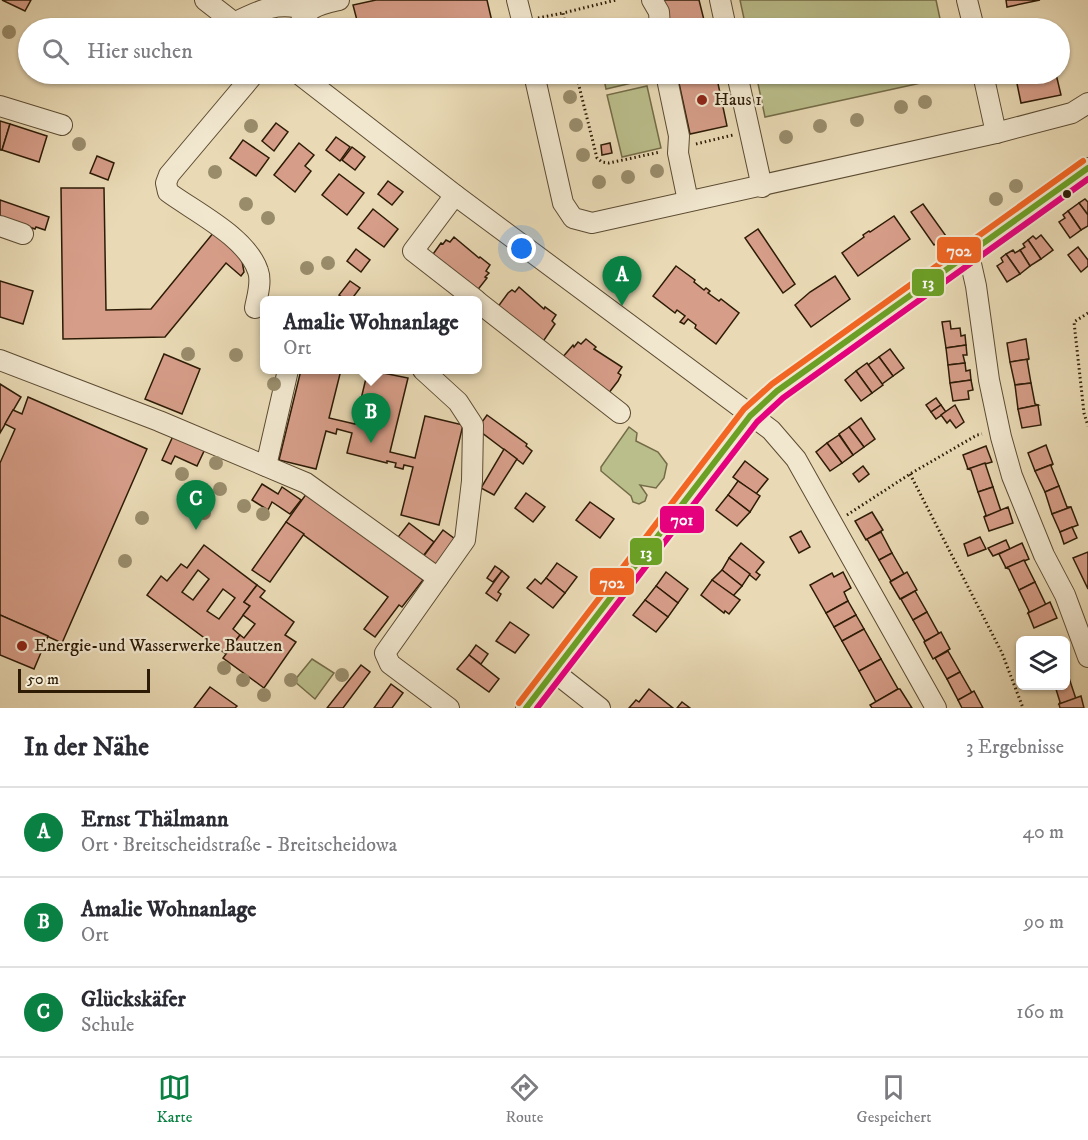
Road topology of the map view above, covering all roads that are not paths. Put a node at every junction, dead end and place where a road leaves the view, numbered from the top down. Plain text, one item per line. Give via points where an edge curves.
1 (205, 0) edge
2 (339, 0) edge
3 (517, 0) edge
4 (652, 0) edge
5 (720, 0) edge
6 (968, 0) edge
7 (309, 11) junction
8 (227, 18) edge
9 (249, 18) edge
10 (302, 18) edge
11 (521, 18) edge
12 (659, 18) edge
13 (724, 18) edge
14 (972, 18) edge
15 (246, 84) edge
16 (312, 84) edge
17 (536, 84) edge
18 (668, 84) edge
19 (739, 84) edge
20 (985, 84) edge
21 (1088, 103) edge
22 (0, 106) edge
23 (62, 125) dead end
24 (996, 133) junction
25 (1088, 168) edge
26 (762, 186) junction
27 (455, 195) junction
28 (688, 201) junction
29 (0, 226) edge
30 (23, 234) dead end
31 (969, 255) junction
32 (471, 296) edge
33 (482, 305) edge
34 (255, 308) dead end
35 (0, 360) edge
36 (287, 374) edge
37 (428, 374) edge
38 (620, 413) dead end
39 (750, 416) junction
40 (266, 466) junction
41 (438, 578) junction
42 (1088, 657) edge
43 (553, 671) junction
44 (449, 708) edge
45 (526, 708) edge
46 (600, 708) edge
47 (936, 708) edge

1 - 8 street
2 - 7 street
3 - 11 street
4 - 12 street
5 - 13 street
6 - 14 street
7 - 9 street via 286,4 261,10
7 - 10 street
15 - 34 street via 166,183 168,192 251,255 259,273
16 - 27 street
17 - 28 street via 563,203 573,218 592,223
18 - 28 street
19 - 26 street
20 - 24 street
21 - 24 street via 1072,112
22 - 23 street
24 - 26 street
25 - 31 street
26 - 28 street
27 - 32 street via 413,251
27 - 39 street
29 - 30 street
31 - 39 street via 777,391
31 - 42 street via 989,380 1012,476
33 - 38 street
35 - 40 street
36 - 40 street
37 - 41 street via 458,402 473,425 465,540
39 - 43 street
39 - 47 street via 771,430 796,459
40 - 41 street via 306,483
41 - 44 street via 385,653 390,664
43 - 45 street
43 - 46 street

